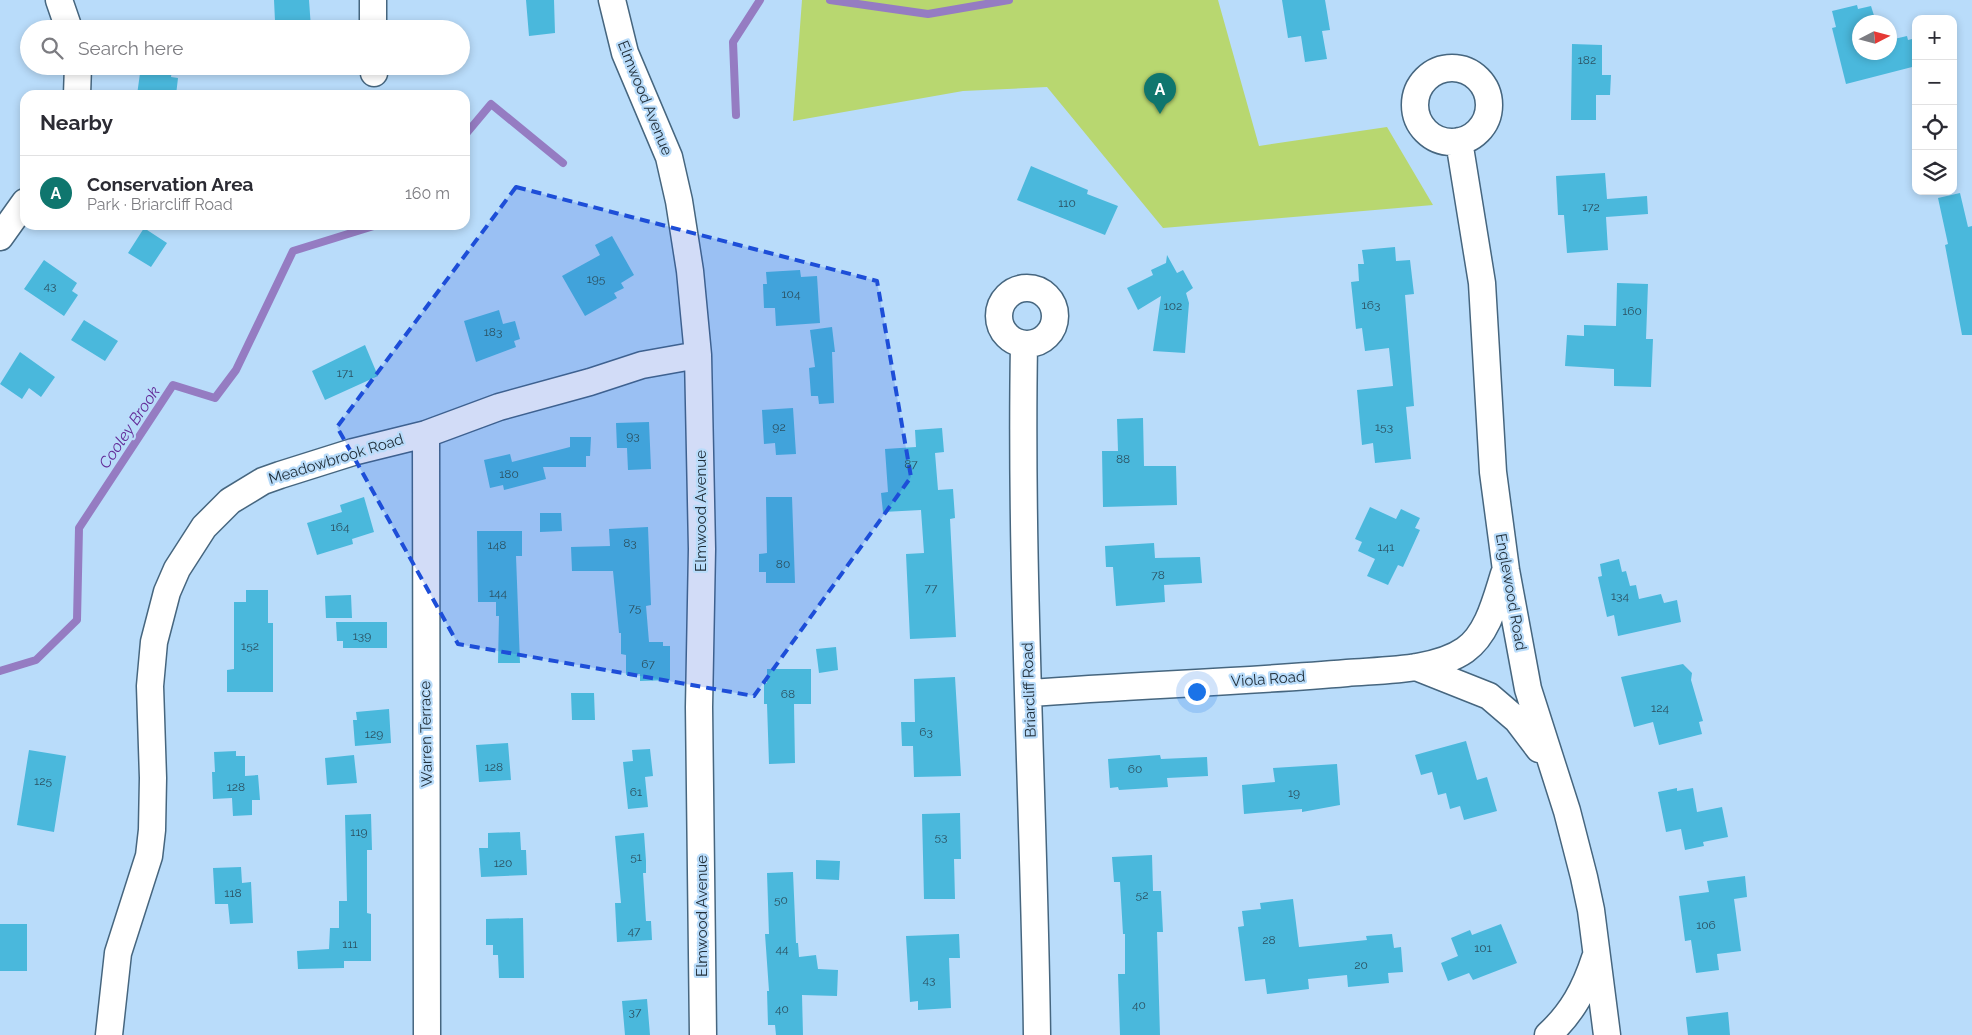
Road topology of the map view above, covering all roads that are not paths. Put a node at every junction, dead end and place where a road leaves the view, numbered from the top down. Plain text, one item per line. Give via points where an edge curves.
1 (60, 0) edge
2 (373, 0) edge
3 (612, 0) edge
4 (67, 20) edge
5 (373, 20) edge
6 (78, 75) edge
7 (78, 90) edge
8 (1458, 141) dead end
9 (20, 209) edge
10 (0, 238) edge
11 (1024, 344) dead end
12 (698, 355) junction
13 (426, 434) junction
14 (1506, 570) junction
15 (1416, 666) junction
16 (1029, 693) junction
17 (1551, 764) junction
18 (1597, 952) junction
19 (109, 1035) edge
20 (427, 1035) edge
21 (703, 1035) edge
22 (1037, 1035) edge
23 (1548, 1035) edge
24 (1607, 1035) edge

1 - 4 street
2 - 5 street
3 - 12 street, Elmwood Avenue via 625,53 668,157 679,201
6 - 7 street
8 - 14 street, Englewood Road via 1482,283 1493,472
9 - 10 street
11 - 16 street, Briarcliff Road via 1022,466
12 - 13 street, Meadowbrook Road via 642,365 498,407
12 - 21 street, Elmwood Avenue via 702,539 699,707
13 - 19 street, Meadowbrook Road via 354,452 263,481 230,501 216,514 193,542 177,569 167,592 153,651 149,856 118,953
13 - 20 street, Warren Terrace
14 - 15 street, Viola Road via 1488,619 1474,641 1450,657
14 - 17 street, Englewood Road via 1528,689
15 - 16 street, Viola Road via 1285,678
15 - 17 street, Viola Road via 1489,696 1516,720
16 - 22 street, Briarcliff Road
17 - 18 street, Englewood Road via 1584,877
18 - 23 street via 1586,987 1570,1012
18 - 24 street, Englewood Road

